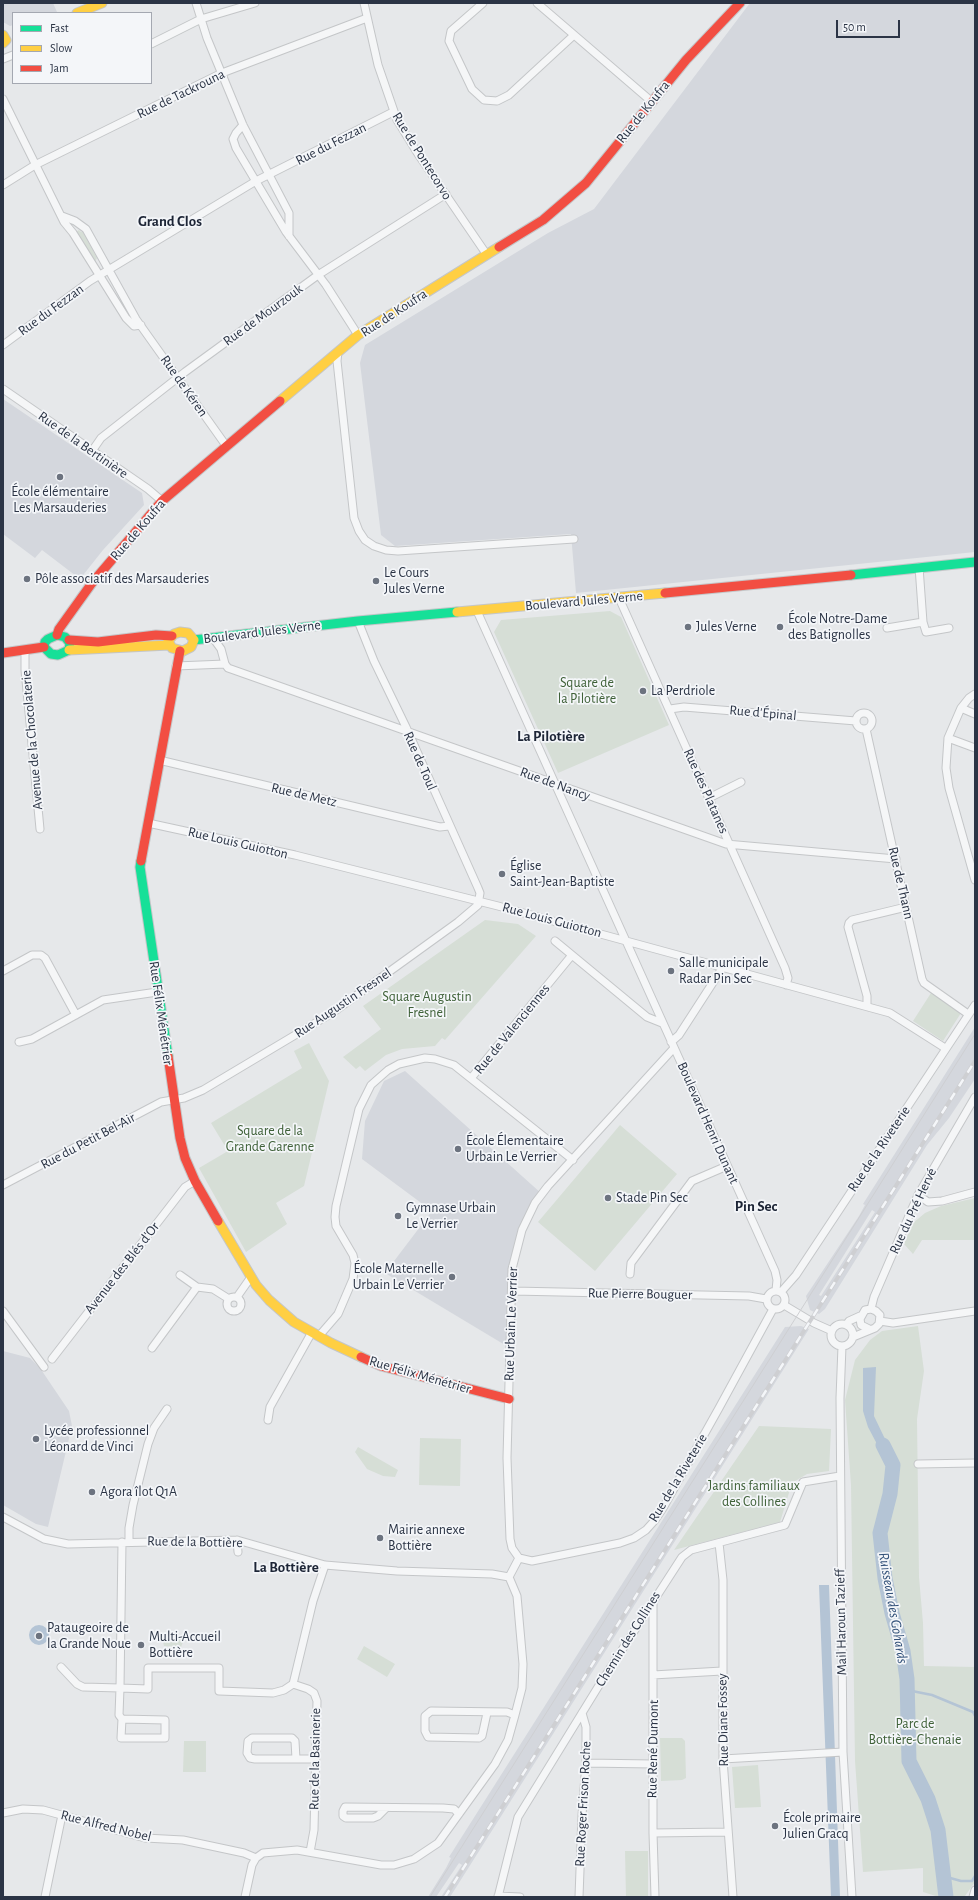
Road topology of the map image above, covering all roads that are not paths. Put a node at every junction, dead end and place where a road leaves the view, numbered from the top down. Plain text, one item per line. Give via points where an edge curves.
1 (102, 3) edge
2 (196, 3) edge
3 (255, 3) edge
4 (364, 3) edge
5 (483, 3) edge
6 (537, 3) edge
7 (740, 3) edge
8 (79, 12) edge
9 (367, 18) junction
10 (201, 19) junction
11 (574, 35) junction
12 (152, 44) edge
13 (12, 54) edge
14 (3, 59) edge
15 (222, 73) junction
16 (3, 99) edge
17 (651, 101) junction
18 (393, 112) junction
19 (242, 125) junction
20 (35, 165) junction
21 (268, 175) junction
22 (256, 181) junction
23 (3, 185) edge
24 (446, 194) junction
25 (62, 216) junction
26 (289, 236) junction
27 (487, 255) junction
28 (108, 270) junction
29 (98, 276) junction
30 (318, 276) junction
31 (141, 325) junction
32 (358, 336) junction
33 (3, 345) edge
34 (338, 352) junction
35 (177, 378) junction
36 (3, 389) edge
37 (227, 447) junction
38 (92, 451) junction
39 (162, 501) junction
40 (574, 539) dead end
41 (975, 562) edge
42 (919, 567) junction
43 (619, 598) junction
44 (477, 611) junction
45 (358, 621) junction
46 (923, 622) junction
47 (887, 628) dead end
48 (949, 628) dead end
49 (57, 635) junction
50 (213, 638) junction
51 (69, 640) junction
52 (170, 640) junction
53 (194, 640) junction
54 (44, 648) junction
55 (25, 650) junction
56 (69, 650) junction
57 (180, 651) junction
58 (3, 653) edge
59 (225, 664) junction
60 (176, 666) junction
61 (972, 696) edge
62 (961, 708) junction
63 (670, 709) junction
64 (975, 714) edge
65 (856, 721) junction
66 (866, 729) junction
67 (408, 731) junction
68 (948, 738) junction
69 (975, 748) edge
70 (159, 760) junction
71 (742, 782) dead end
72 (556, 784) junction
73 (709, 798) junction
74 (148, 823) junction
75 (449, 826) junction
76 (40, 829) dead end
77 (731, 845) junction
78 (896, 859) junction
79 (975, 880) edge
80 (480, 901) junction
81 (906, 907) junction
82 (625, 940) junction
83 (555, 941) dead end
84 (572, 954) junction
85 (723, 967) junction
86 (3, 971) edge
87 (786, 985) junction
88 (157, 992) junction
89 (975, 1004) edge
90 (867, 1006) junction
91 (968, 1014) junction
92 (76, 1015) junction
93 (662, 1023) junction
94 (19, 1042) dead end
95 (672, 1045) junction
96 (945, 1048) junction
97 (472, 1077) junction
98 (975, 1096) edge
99 (174, 1099) junction
100 (573, 1160) junction
101 (727, 1166) junction
102 (195, 1181) junction
103 (3, 1185) edge
104 (975, 1192) edge
105 (918, 1195) junction
106 (630, 1274) dead end
107 (180, 1275) dead end
108 (251, 1277) junction
109 (196, 1287) junction
110 (513, 1291) junction
111 (779, 1291) junction
112 (237, 1297) junction
113 (229, 1299) junction
114 (766, 1299) junction
115 (784, 1305) junction
116 (772, 1309) junction
117 (871, 1309) junction
118 (3, 1311) edge
119 (975, 1311) edge
120 (860, 1316) junction
121 (880, 1321) junction
122 (846, 1325) junction
123 (869, 1329) junction
124 (832, 1331) junction
125 (316, 1334) junction
126 (854, 1337) junction
127 (842, 1346) junction
128 (152, 1348) dead end
129 (52, 1359) dead end
130 (44, 1367) dead end
131 (509, 1399) junction
132 (167, 1409) dead end
133 (268, 1420) dead end
134 (975, 1463) edge
135 (918, 1464) dead end
136 (840, 1476) junction
137 (3, 1517) edge
138 (237, 1540) junction
139 (126, 1542) junction
140 (719, 1543) junction
141 (238, 1552) dead end
142 (519, 1558) junction
143 (325, 1565) junction
144 (509, 1577) junction
145 (653, 1600) junction
146 (61, 1667) dead end
147 (722, 1671) junction
148 (653, 1675) junction
149 (293, 1684) junction
150 (120, 1688) junction
151 (487, 1713) junction
152 (582, 1713) junction
153 (515, 1715) junction
154 (122, 1719) junction
155 (843, 1752) junction
156 (296, 1759) junction
157 (315, 1759) junction
158 (723, 1759) junction
159 (586, 1763) junction
160 (653, 1764) junction
161 (386, 1808) junction
162 (3, 1813) edge
163 (459, 1814) junction
164 (62, 1815) junction
165 (727, 1832) junction
166 (652, 1833) junction
167 (310, 1852) junction
168 (256, 1858) junction
169 (975, 1890) edge
170 (498, 1896) edge
171 (45, 1897) edge
172 (245, 1897) edge
173 (520, 1897) edge
174 (579, 1897) edge
175 (655, 1897) edge
176 (733, 1897) edge
177 (852, 1897) edge
178 (972, 1897) edge

1 - 8 street
2 - 10 street
3 - 10 street
4 - 9 street, Rue de Pontecorvo
5 - 11 street via 451,31 448,41 472,89 484,100 497,101 509,95
6 - 11 street
7 - 17 street, Rue de Koufra
9 - 15 street, Rue de Tackrouna
9 - 18 street, Rue de Pontecorvo
10 - 12 street
10 - 15 street
11 - 17 street
13 - 14 street
15 - 19 street
15 - 20 street, Rue de Tackrouna
16 - 20 street, Rue de Kéren
17 - 27 street, Rue de Koufra via 586,183 543,220
18 - 21 street, Rue du Fezzan
18 - 24 street, Rue de Pontecorvo
19 - 21 street
19 - 22 street via 236,133 234,143
20 - 23 street, Rue de Tackrouna
20 - 25 street, Rue de Kéren
21 - 22 street, Rue du Fezzan
21 - 26 street via 289,213
22 - 26 street
22 - 28 street
24 - 27 street, Rue de Pontecorvo
24 - 30 street, Rue de Mourzouk
25 - 28 street, Rue de Kéren via 84,226
25 - 29 street, Rue de Kéren
26 - 30 street
27 - 32 street, Rue de Koufra
28 - 29 street
28 - 31 street, Rue de Kéren
29 - 31 street, Rue de Kéren via 129,322 134,326
29 - 33 street, Rue du Fezzan
30 - 32 street
30 - 35 street, Rue de Mourzouk
31 - 35 street, Rue de Kéren
32 - 34 street, Rue de Koufra
34 - 37 street, Rue de Koufra
34 - 40 street via 354,518 365,540 374,546 398,551
35 - 37 street, Rue de Kéren
35 - 38 street, Rue de Mourzouk via 102,438
36 - 38 street, Rue de la Bertinière
37 - 39 street, Rue de Koufra
38 - 39 street, Rue de la Bertinière
39 - 49 street, Rue de Koufra via 92,583
41 - 42 street, Boulevard Jules Verne
42 - 43 street, Boulevard Jules Verne
42 - 46 street
43 - 44 street, Boulevard Jules Verne
43 - 63 street, Rue des Platanes
44 - 45 street, Boulevard Jules Verne
44 - 72 street, Boulevard Henri Dunant
45 - 50 street, Boulevard Jules Verne
45 - 67 street, Rue de Toul
46 - 47 street
46 - 48 street via 926,632
49 - 51 street
49 - 54 street via 44,642
50 - 53 street, Boulevard Jules Verne
50 - 59 street via 221,649
51 - 52 street via 98,642 156,635
51 - 56 street
52 - 53 street via 177,633 184,632 191,635
52 - 56 street
52 - 57 street via 174,650
53 - 57 street via 191,647
54 - 55 street
54 - 56 street via 51,654 58,655
55 - 58 street
55 - 76 street, Avenue de la Chocolaterie
57 - 60 street, Rue Félix Ménétrier
59 - 60 street, Rue de Nancy
59 - 67 street, Rue de Nancy via 228,668
60 - 70 street, Rue Félix Ménétrier
61 - 62 street
62 - 64 street
62 - 68 street
63 - 65 street, Rue d'Épinal via 684,707
63 - 73 street, Rue des Platanes
65 - 66 street via 860,728
65 - 66 street, Rue d'Épinal via 860,714 870,715 872,722
66 - 78 street, Rue de Thann
67 - 72 street, Rue de Nancy
67 - 75 street, Rue de Toul
68 - 69 street
68 - 79 street via 946,768 949,788
70 - 74 street, Rue Félix Ménétrier
70 - 75 street, Rue de Metz via 440,827
71 - 73 street
72 - 77 street, Rue de Nancy
72 - 82 street, Boulevard Henri Dunant
73 - 77 street, Rue des Platanes
74 - 80 street, Rue Louis Guiotton
74 - 88 street, Rue Félix Ménétrier via 140,867
75 - 80 street, Rue de Toul via 478,888
77 - 78 street, Rue de Nancy
77 - 87 street, Rue des Platanes via 785,968 788,978
78 - 81 street, Rue de Thann
80 - 82 street, Rue Louis Guiotton
80 - 99 street, Rue Augustin Fresnel via 458,922 332,1013 203,1090 184,1098
81 - 90 street via 852,920 849,923 867,996
81 - 91 street, Rue de Thann via 924,983
82 - 85 street, Rue Louis Guiotton
82 - 93 street, Boulevard Henri Dunant
83 - 84 street
84 - 93 street via 647,1017
84 - 97 street, Rue de Valenciennes
85 - 87 street, Rue Louis Guiotton
85 - 95 street, Rue Urbain Le Verrier
86 - 92 street via 32,955 41,955
87 - 90 street, Rue Louis Guiotton
88 - 92 street via 102,1000
88 - 99 street, Rue Félix Ménétrier
89 - 91 street, Rue de la Riveterie
90 - 96 street, Rue Louis Guiotton via 890,1013
91 - 96 street, Rue de la Riveterie
92 - 94 street via 32,1039
93 - 95 street, Boulevard Henri Dunant
95 - 100 street, Rue Urbain Le Verrier
95 - 101 street, Boulevard Henri Dunant
96 - 111 street, Rue de la Riveterie via 796,1275
97 - 100 street, Rue de Valenciennes
97 - 125 street via 444,1061 425,1058 409,1061 377,1078 363,1098 340,1186 335,1217 336,1226 353,1255 353,1279 338,1314
98 - 105 street, Rue du Pré Hervé
99 - 102 street, Rue Félix Ménétrier via 185,1158
99 - 103 street, Rue du Petit Bel-Air via 161,1102
100 - 110 street, Rue Urbain Le Verrier via 535,1203 522,1230 512,1270
101 - 106 street via 692,1181 631,1264
101 - 111 street, Boulevard Henri Dunant via 775,1271
102 - 108 street, Rue Félix Ménétrier
102 - 129 street, Avenue des Blés d'Or via 185,1187
104 - 105 street via 928,1202
105 - 117 street, Rue du Pré Hervé
107 - 109 street
108 - 112 street
108 - 125 street, Rue Félix Ménétrier via 277,1308 294,1322
109 - 113 street via 213,1289
109 - 128 street
110 - 114 street, Rue Pierre Bouguer via 743,1296
110 - 131 street, Rue Urbain Le Verrier
111 - 114 street via 770,1292
111 - 115 street via 785,1298
112 - 113 street
112 - 113 street via 242,1302 237,1310 232,1311 229,1308
114 - 116 street
115 - 116 street
115 - 124 street
116 - 142 street, Rue de la Riveterie via 660,1512 646,1530 620,1543 532,1561
117 - 120 street via 865,1310
117 - 121 street via 878,1313
118 - 130 street
119 - 121 street via 893,1323
120 - 122 street
120 - 123 street via 862,1325
121 - 123 street via 877,1326
122 - 124 street via 839,1325
122 - 126 street via 853,1331
123 - 126 street
124 - 127 street via 833,1342
125 - 131 street, Rue Félix Ménétrier via 381,1366
125 - 133 street via 270,1407
126 - 127 street via 850,1343
127 - 136 street, Mail Haroun Tazieff
131 - 142 street, Rue Urbain Le Verrier via 507,1458 510,1539 512,1548
132 - 139 street via 154,1428 148,1444
134 - 135 street
136 - 140 street, Chemin des Collines via 803,1482 785,1525
136 - 155 street, Mail Haroun Tazieff
137 - 139 street, Rue de la Bottière via 36,1535 57,1542
138 - 139 street, Rue de la Bottière
138 - 141 street
138 - 143 street, Rue de la Bottière
139 - 150 street
140 - 145 street, Chemin des Collines via 691,1550 682,1557
140 - 147 street, Rue Diane Fossey via 722,1573
142 - 144 street
143 - 144 street, Rue de la Bottière
143 - 149 street via 313,1601
144 - 153 street via 516,1596 522,1664 522,1688
145 - 148 street, Rue René Dumont
145 - 152 street, Chemin des Collines
146 - 150 street via 83,1687
147 - 148 street
147 - 158 street, Rue Diane Fossey
148 - 160 street, Rue René Dumont
149 - 150 street via 273,1693 219,1691 218,1668 148,1668 148,1689
149 - 157 street, Rue de la Basinerie via 314,1693 317,1701
150 - 154 street via 119,1715
151 - 151 street via 431,1711 425,1716 426,1735 479,1738 482,1736
151 - 153 street via 507,1712
152 - 159 street, Rue Roger Frison Roche via 586,1727
152 - 170 street, Chemin des Collines via 518,1817
153 - 163 street via 508,1740 495,1764
154 - 154 street via 121,1738 165,1738 165,1720
155 - 158 street
155 - 177 street, Mail Haroun Tazieff
156 - 156 street via 295,1741 292,1738 252,1738 248,1741 247,1754 250,1758
156 - 157 street
157 - 167 street, Rue de la Basinerie via 314,1830
158 - 165 street, Rue Diane Fossey
159 - 160 street
159 - 174 street, Rue Roger Frison Roche
160 - 166 street, Rue René Dumont
161 - 161 street via 345,1807 342,1811 346,1818 373,1818
161 - 163 street via 442,1808 454,1809
162 - 164 street, Rue Alfred Nobel via 32,1809
163 - 167 street via 438,1843 408,1862 381,1865
164 - 168 street, Rue Alfred Nobel via 145,1838 183,1840
164 - 171 street
165 - 166 street
165 - 176 street, Rue Diane Fossey
166 - 175 street, Rue René Dumont
167 - 168 street via 272,1851
168 - 172 street via 250,1870
169 - 178 street
170 - 173 street

